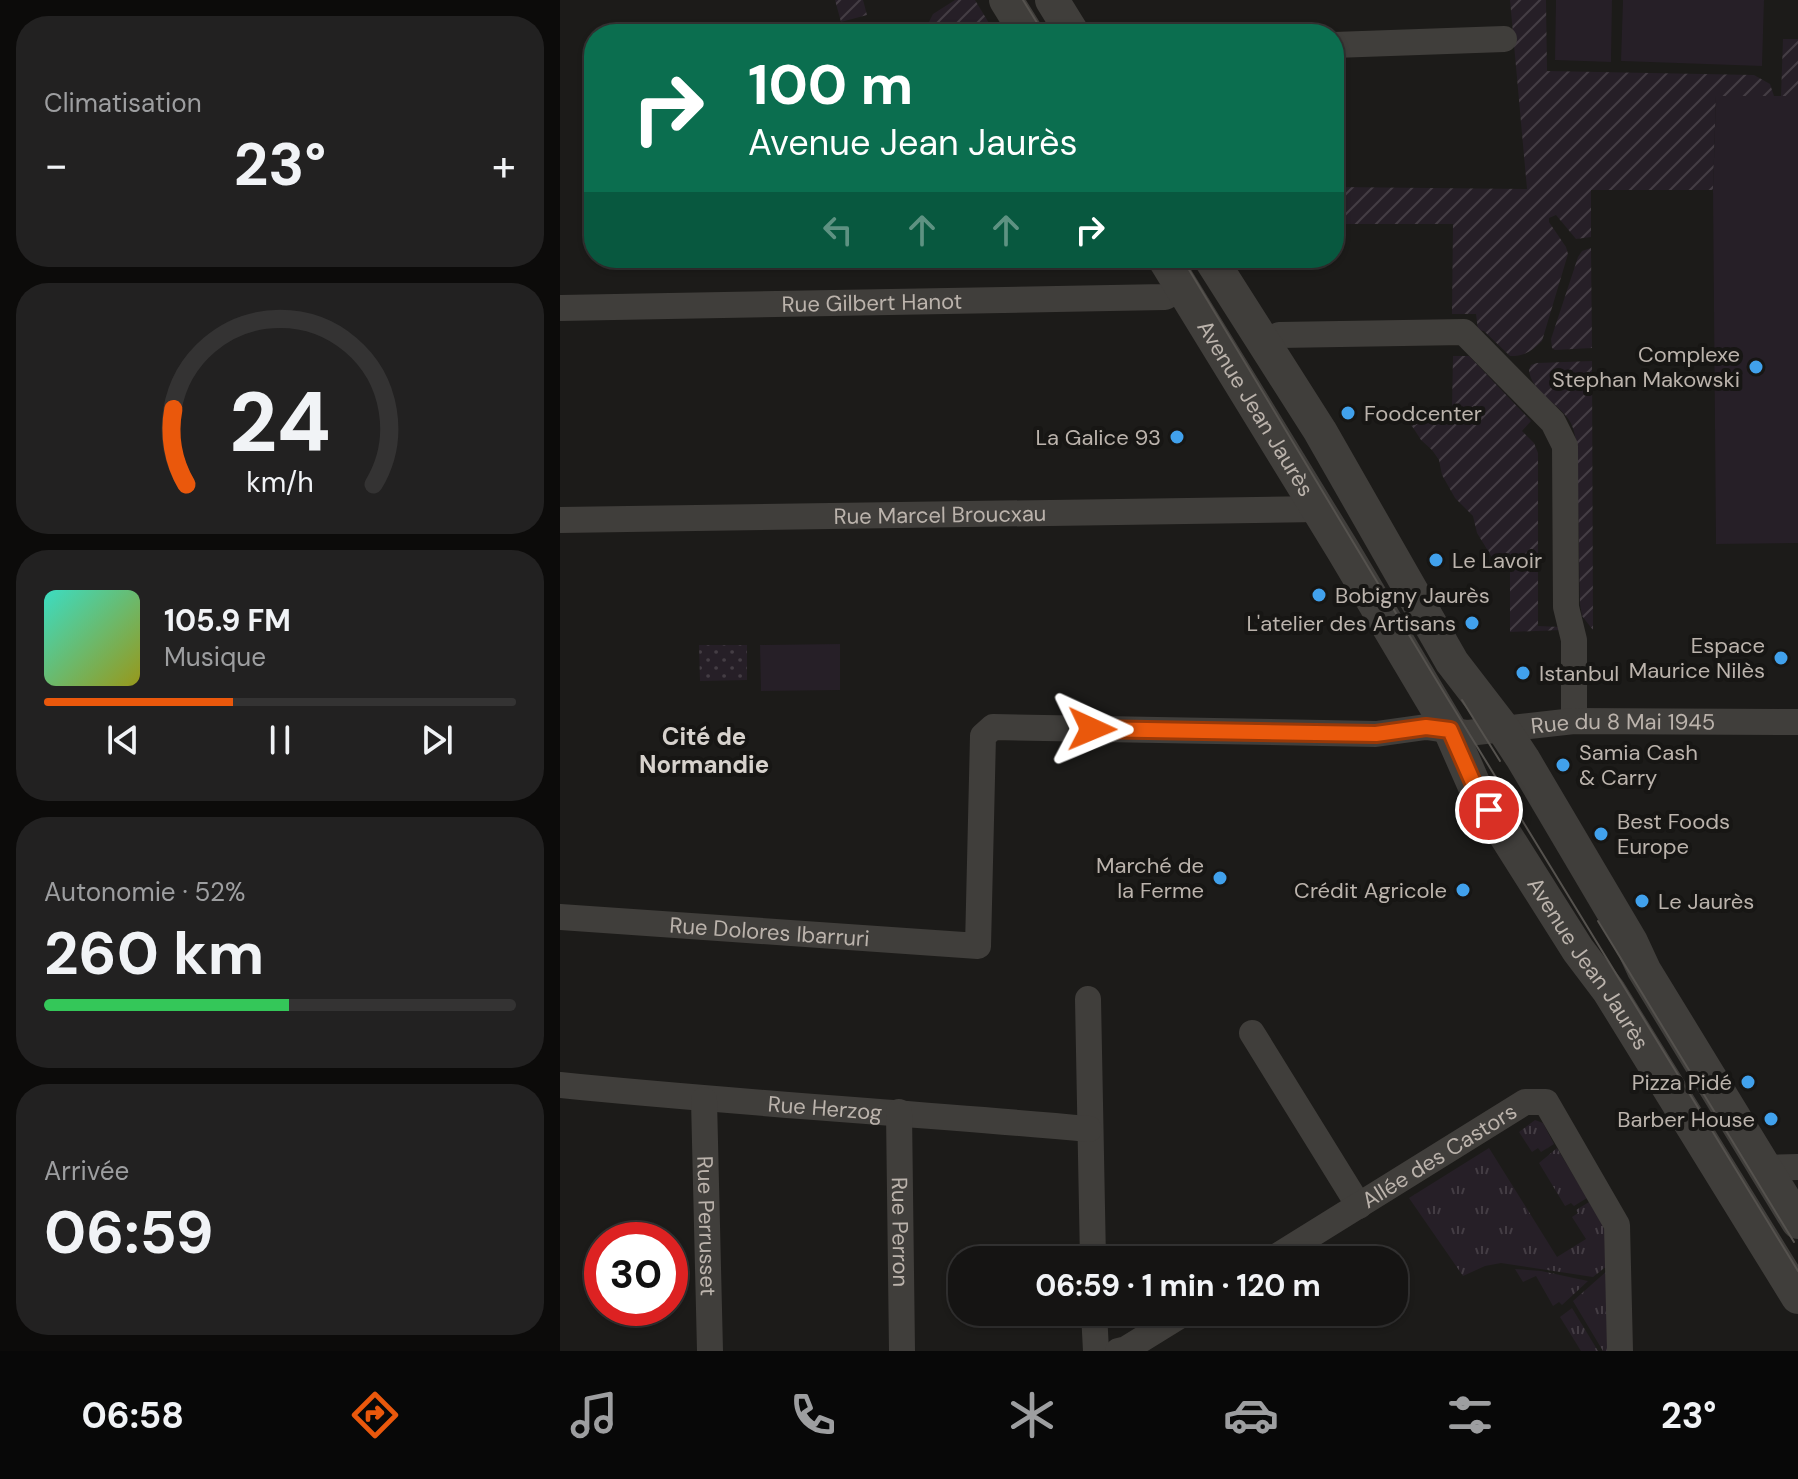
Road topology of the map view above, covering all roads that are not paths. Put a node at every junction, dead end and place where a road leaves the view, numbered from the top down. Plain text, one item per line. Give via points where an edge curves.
1 (1006, 0) edge
2 (1052, 0) edge
3 (1021, 24) edge
4 (1067, 24) edge
5 (1504, 39) dead end
6 (1344, 45) edge
7 (1170, 268) edge
8 (1216, 268) edge
9 (1182, 288) junction
10 (560, 308) edge
11 (1262, 344) junction
12 (1318, 509) junction
13 (560, 520) edge
14 (1574, 721) junction
15 (1798, 722) edge
16 (1502, 727) junction
17 (1450, 730) junction
18 (560, 917) edge
19 (978, 946) joint
20 (1088, 999) dead end
21 (1252, 1033) dead end
22 (560, 1085) edge
23 (704, 1100) junction
24 (899, 1112) junction
25 (1089, 1129) junction
26 (1782, 1168) edge
27 (1359, 1206) junction
28 (1798, 1222) edge
29 (1093, 1246) edge
30 (1294, 1246) edge
31 (1798, 1297) edge
32 (1095, 1326) edge
33 (1163, 1326) edge
34 (710, 1351) edge
35 (902, 1351) edge
36 (1096, 1351) edge
37 (1118, 1351) edge
38 (1620, 1351) edge

1 - 3 street
2 - 4 street
5 - 6 street
7 - 9 street, Avenue Jean Jaurès
8 - 11 street, Avenue Jean Jaurès
9 - 10 street, Rue Gilbert Hanot via 1165,297
9 - 12 street, Avenue Jean Jaurès
11 - 14 street via 1279,335 1464,332 1553,422 1565,446 1566,607 1574,640
11 - 16 street, Avenue Jean Jaurès via 1320,431 1452,662
12 - 13 street, Rue Marcel Broucxau
12 - 17 street, Avenue Jean Jaurès
14 - 15 street, Rue du 8 Mai 1945
14 - 16 street, Rue du 8 Mai 1945
16 - 17 street, Rue du 8 Mai 1945 via 1468,733
16 - 26 street, Avenue Jean Jaurès via 1644,970
17 - 19 street, Rue du 8 Mai 1945 via 1426,727 1376,734 993,727 983,736
17 - 31 street, Avenue Jean Jaurès via 1475,787
18 - 19 street, Rue Dolores Ibarruri
20 - 25 street
21 - 27 street
22 - 23 street, Rue Herzog
23 - 24 street, Rue Herzog
23 - 34 street, Rue Perrusset
24 - 25 street, Rue Herzog
24 - 35 street, Rue Perron
25 - 29 street
26 - 28 street, Avenue Jean Jaurès
27 - 30 street, Allée des Castors
27 - 38 street, Allée des Castors via 1525,1102 1546,1102 1617,1225
32 - 36 street
33 - 37 street

